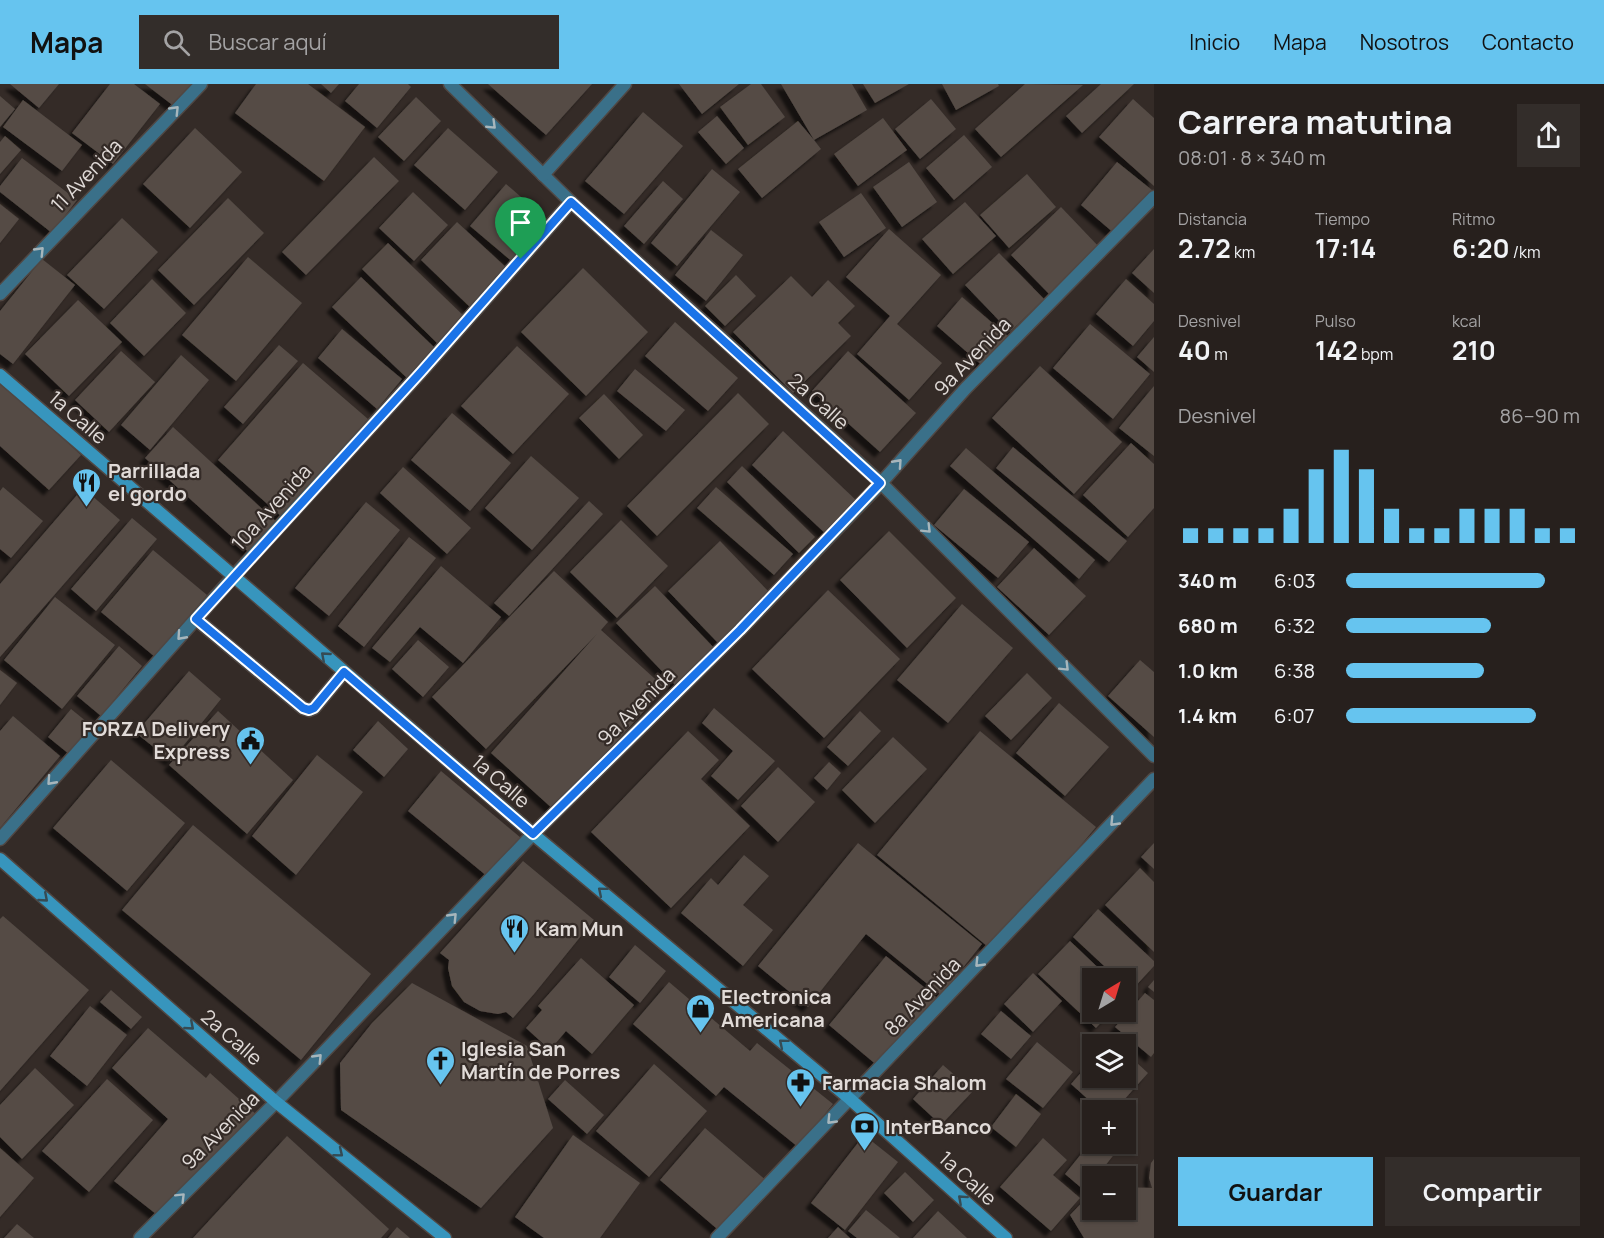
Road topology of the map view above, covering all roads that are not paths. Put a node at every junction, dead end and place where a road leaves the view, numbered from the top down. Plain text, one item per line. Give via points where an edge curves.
1 (201, 84) edge
2 (450, 84) edge
3 (625, 84) edge
4 (543, 175) junction
5 (1154, 197) edge
6 (571, 202) junction
7 (0, 294) edge
8 (0, 375) edge
9 (880, 483) junction
10 (234, 576) junction
11 (196, 619) junction
12 (344, 672) junction
13 (1154, 756) edge
14 (1154, 779) edge
15 (533, 834) junction
16 (0, 839) edge
17 (0, 859) edge
18 (850, 1099) junction
19 (276, 1102) junction
20 (140, 1238) edge
21 (445, 1238) edge
22 (717, 1238) edge
23 (1006, 1238) edge

7 -> 1 street, 11 Avenida
2 -> 4 street, 2a Calle
3 - 4 street
4 - 6 street, 2a Calle
9 -> 5 street, 9a Avenida via 966,388
6 - 9 street, 2a Calle
6 - 10 street, 10a Avenida
8 - 10 main road, 1a Calle
9 -> 13 street, 2a Calle
9 - 15 street, 9a Avenida via 740,630
10 - 11 street, 10a Avenida
12 -> 10 main road, 1a Calle
11 - 12 street via 303,708 314,708
11 -> 16 street, 10a Avenida
12 - 15 main road, 1a Calle
14 -> 18 street, 8a Avenida
18 -> 15 main road, 1a Calle
19 -> 15 street, 9a Avenida
17 -> 19 main road, 2a Calle
18 -> 22 street, 8a Avenida
23 -> 18 main road, 1a Calle
20 -> 19 street, 9a Avenida
19 -> 21 main road, 2a Calle

